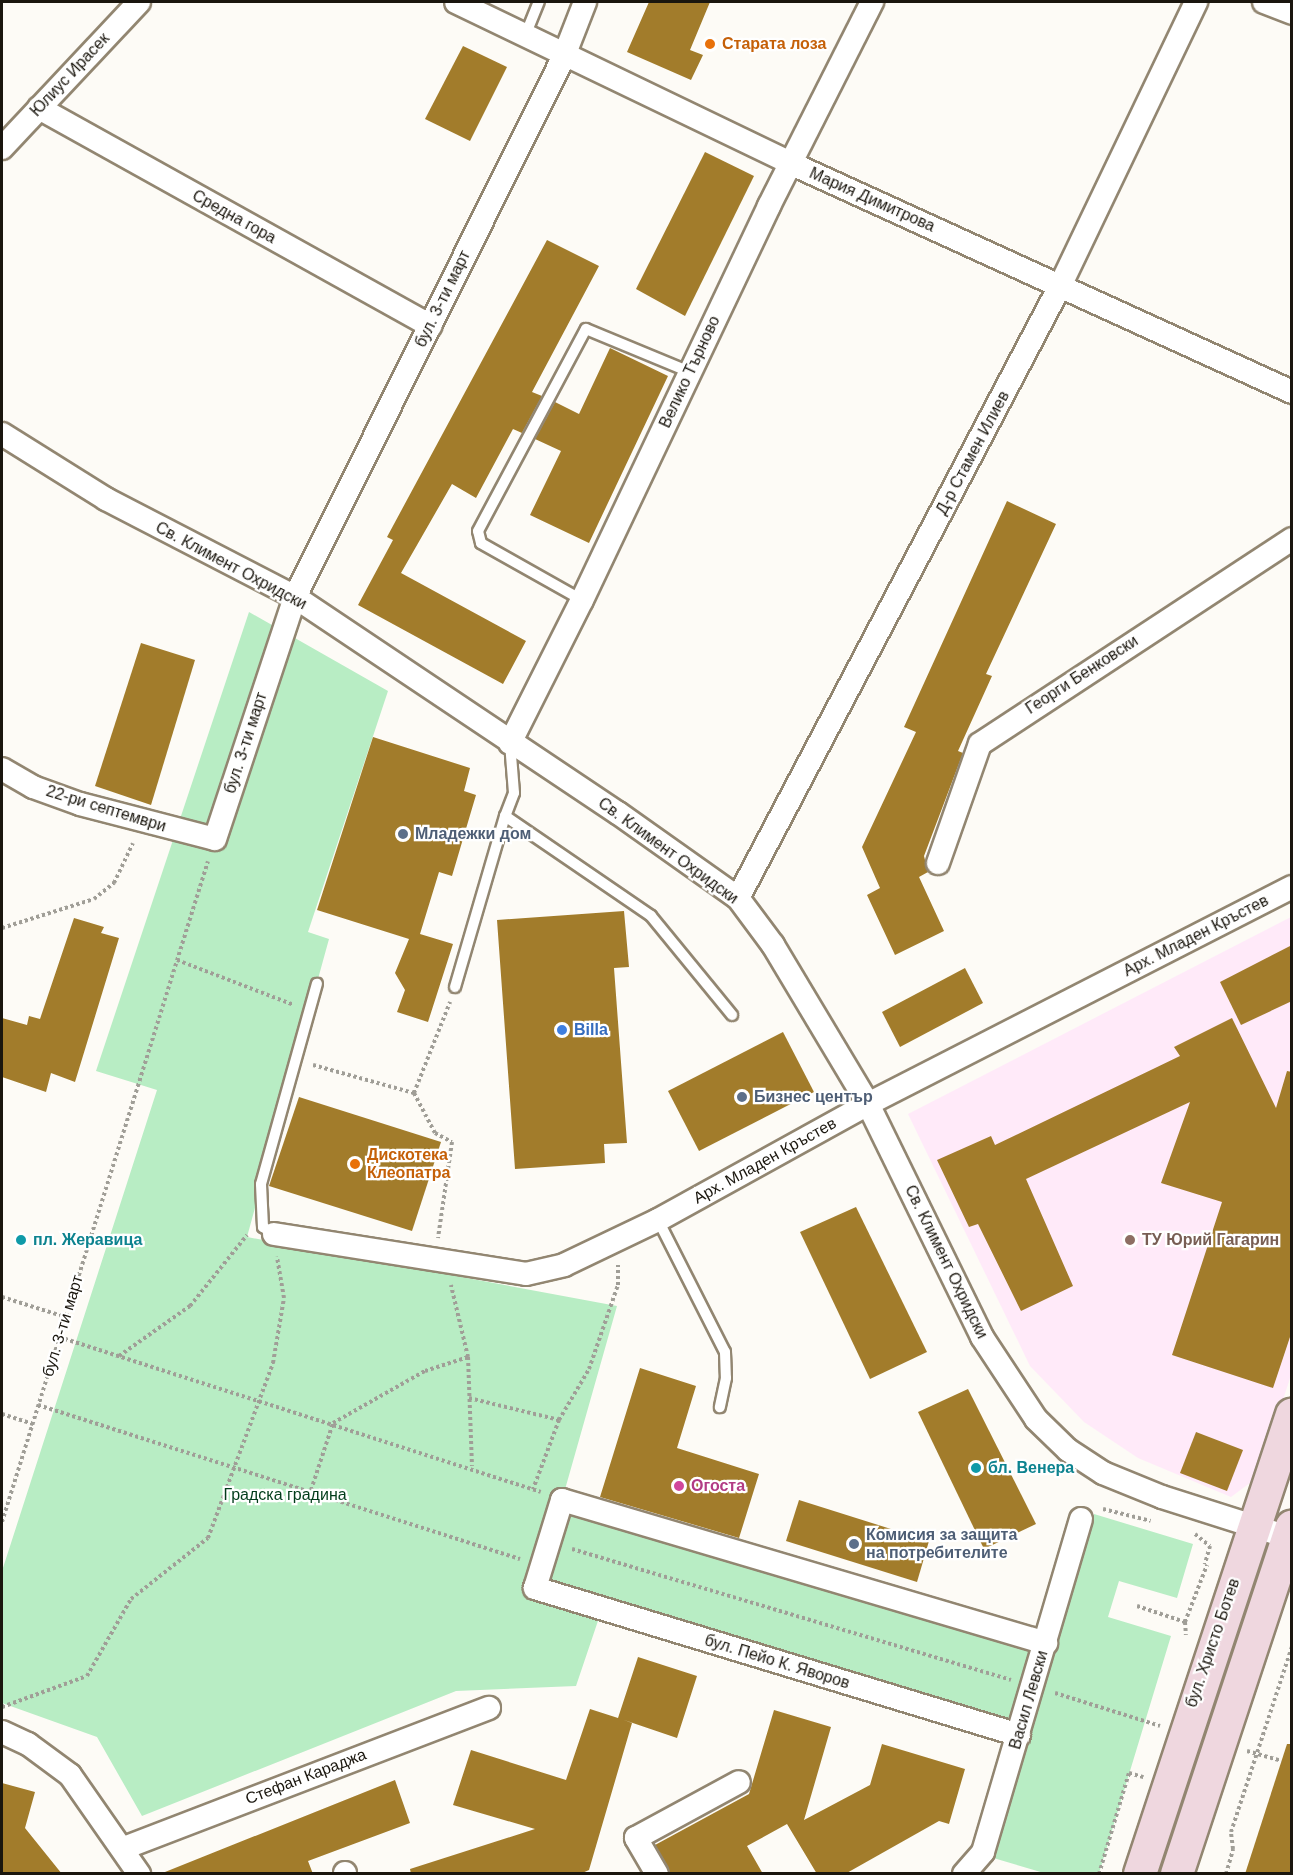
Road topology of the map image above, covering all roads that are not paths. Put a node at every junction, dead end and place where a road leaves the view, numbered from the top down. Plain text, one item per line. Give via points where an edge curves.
1 (139, 2) edge
2 (456, 2) edge
3 (539, 2) edge
4 (585, 2) edge
5 (872, 2) edge
6 (1196, 2) edge
7 (1264, 2) edge
8 (1292, 14) edge
9 (525, 36) junction
10 (564, 56) junction
11 (39, 108) junction
12 (2, 148) edge
13 (790, 163) junction
14 (1061, 284) junction
15 (430, 326) junction
16 (690, 372) junction
17 (1292, 392) edge
18 (2, 434) edge
19 (1292, 539) edge
20 (295, 597) junction
21 (582, 600) junction
22 (510, 742) junction
23 (2, 769) edge
24 (505, 816) junction
25 (214, 839) joint
26 (938, 863) dead end
27 (1292, 887) edge
28 (738, 898) junction
29 (316, 984) dead end
30 (454, 987) road end
31 (732, 1015) dead end
32 (868, 1104) junction
33 (658, 1220) junction
34 (273, 1234) joint
35 (720, 1407) dead end
36 (1292, 1413) edge
37 (1081, 1519) dead end
38 (1253, 1526) junction
39 (1290, 1532) edge
40 (1046, 1643) junction
41 (489, 1708) dead end
42 (2, 1732) edge
43 (1019, 1735) junction
44 (740, 1782) dead end
45 (124, 1848) junction
46 (139, 1874) edge
47 (657, 1874) edge
48 (964, 1874) edge
49 (1140, 1874) edge
50 (1178, 1874) edge

1 - 11 street, Юлиус Ирасек
2 - 9 street, Мария Димитрова
3 - 9 lane
4 - 10 street, бул. 3-ти март
5 - 13 street, Велико Търново
6 - 14 street, Д-р Стамен Илиев
7 - 8 street
9 - 10 street, Мария Димитрова
10 - 13 street, Мария Димитрова
10 - 15 street, бул. 3-ти март
11 - 12 street, Юлиус Ирасек
11 - 15 street, Средна гора
13 - 14 street, Мария Димитрова
13 - 16 street, Велико Търново
14 - 17 street, Мария Димитрова
14 - 28 street, Д-р Стамен Илиев
15 - 20 street, бул. 3-ти март
16 - 21 street, Велико Търново
16 - 21 lane via 586,329 478,531 481,543
18 - 20 street, Св. Климент Охридски via 106,500
19 - 26 street, Георги Бенковски via 980,744
20 - 22 street, Св. Климент Охридски
20 - 25 street, бул. 3-ти март
21 - 22 street, Велико Търново
22 - 24 lane via 514,793
22 - 28 street, Св. Климент Охридски
23 - 25 street, 22-ри септември via 33,787 142,823
24 - 30 lane
24 - 31 lane via 651,916
27 - 32 street, Арх. Младен Кръстев
28 - 32 street, Св. Климент Охридски via 773,945
29 - 34 lane via 261,1184 262,1227
32 - 33 street, Арх. Младен Кръстев
32 - 38 street, Св. Климент Охридски via 982,1337 1035,1419 1068,1450 1103,1473
33 - 34 street, Арх. Младен Кръстев via 564,1265 526,1274
33 - 35 lane via 725,1352 726,1378
36 - 38 main road, бул. Христо Ботев
37 - 40 street, Васил Левски
38 - 39 street, Св. Климент Охридски
38 - 49 main road, бул. Христо Ботев
39 - 50 main road
40 - 43 street, Васил Левски
40 - 43 street, бул. Пейо К. Яворов via 562,1500 535,1588
41 - 45 street, Стефан Караджа
42 - 45 street via 28,1744 70,1775
43 - 48 street, Васил Левски via 983,1852
44 - 47 street via 636,1838
45 - 46 street

